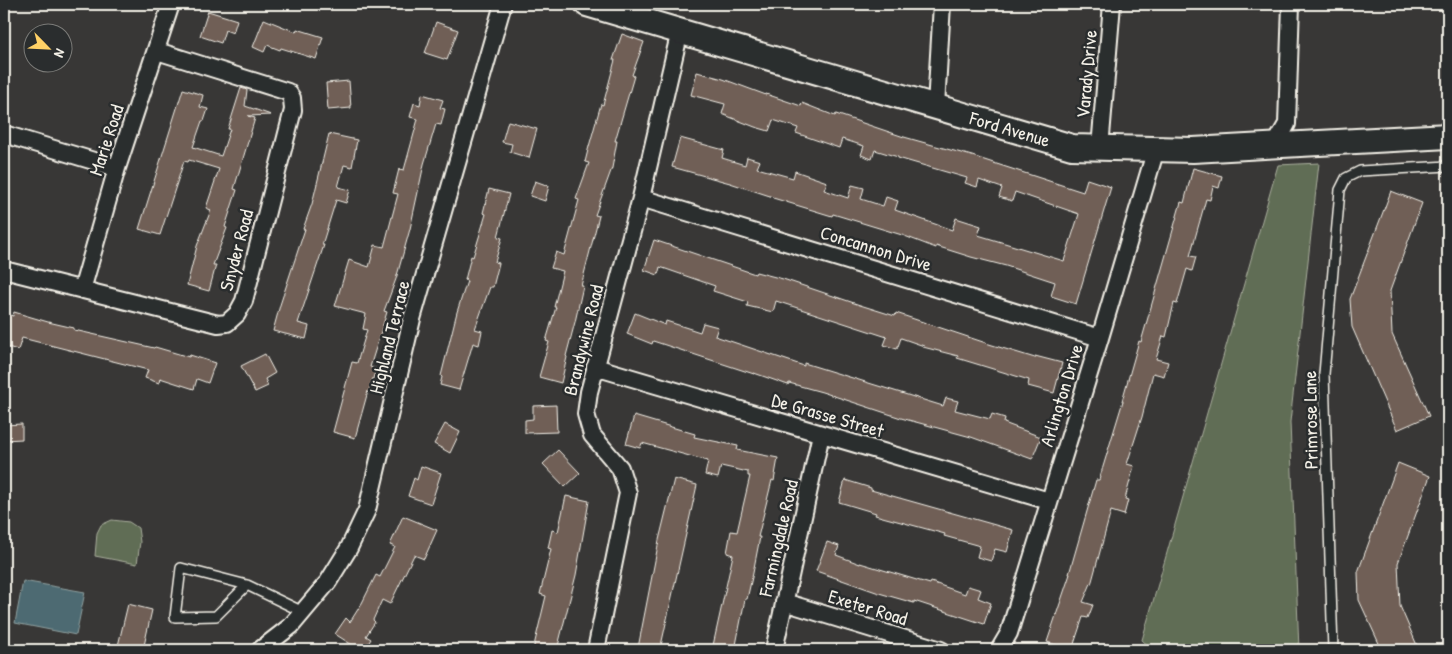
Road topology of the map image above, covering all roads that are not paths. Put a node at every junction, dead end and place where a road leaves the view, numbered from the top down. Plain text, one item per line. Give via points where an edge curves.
1 (171, 4) edge
2 (503, 4) edge
3 (587, 4) edge
4 (942, 4) edge
5 (1112, 4) edge
6 (1291, 4) edge
7 (680, 31) junction
8 (157, 51) junction
9 (936, 106) junction
10 (4, 134) edge
11 (1448, 136) edge
12 (1275, 146) junction
13 (1100, 148) junction
14 (1156, 149) junction
15 (1448, 166) edge
16 (117, 168) junction
17 (640, 198) junction
18 (4, 270) edge
19 (82, 290) junction
20 (1100, 338) junction
21 (595, 367) junction
22 (821, 434) junction
23 (1049, 501) junction
24 (247, 585) junction
25 (784, 602) junction
26 (303, 612) junction
27 (260, 650) edge
28 (596, 650) edge
29 (774, 650) edge
30 (941, 650) edge
31 (999, 650) edge
32 (1333, 650) edge

1 - 8 street, Marie Road
2 - 26 street, Highland Terrace via 412,319 366,510 349,548 328,582
3 - 7 street, Ford Avenue
4 - 9 street
5 - 13 street, Varady Drive
6 - 12 street via 1287,124
7 - 9 street, Ford Avenue
7 - 17 street, Brandywine Road
8 - 16 street, Marie Road
8 - 19 street, Snyder Road via 288,92 292,98 293,110 244,300 237,314 227,323 218,324
9 - 13 street, Ford Avenue via 1072,147
10 - 16 street
11 - 12 street, Ford Avenue
12 - 14 street, Ford Avenue
13 - 14 street, Ford Avenue
14 - 20 street, Arlington Drive
15 - 32 lane, Primrose Lane via 1360,171 1346,178 1340,190 1324,374
16 - 19 street, Marie Road
17 - 20 street, Concannon Drive
17 - 21 street, Brandywine Road
18 - 19 street, Snyder Road
20 - 23 street, Arlington Drive
21 - 22 street, De Grasse Street
21 - 28 street, Brandywine Road via 586,414 592,435 620,468 628,493
22 - 23 street, De Grasse Street
22 - 25 street, Farmingdale Road
23 - 31 street, Arlington Drive via 1009,633
24 - 24 lane via 181,568 175,617 216,616
24 - 26 lane
25 - 29 street, Farmingdale Road
25 - 30 street, Exeter Road
26 - 27 street, Highland Terrace via 291,626

